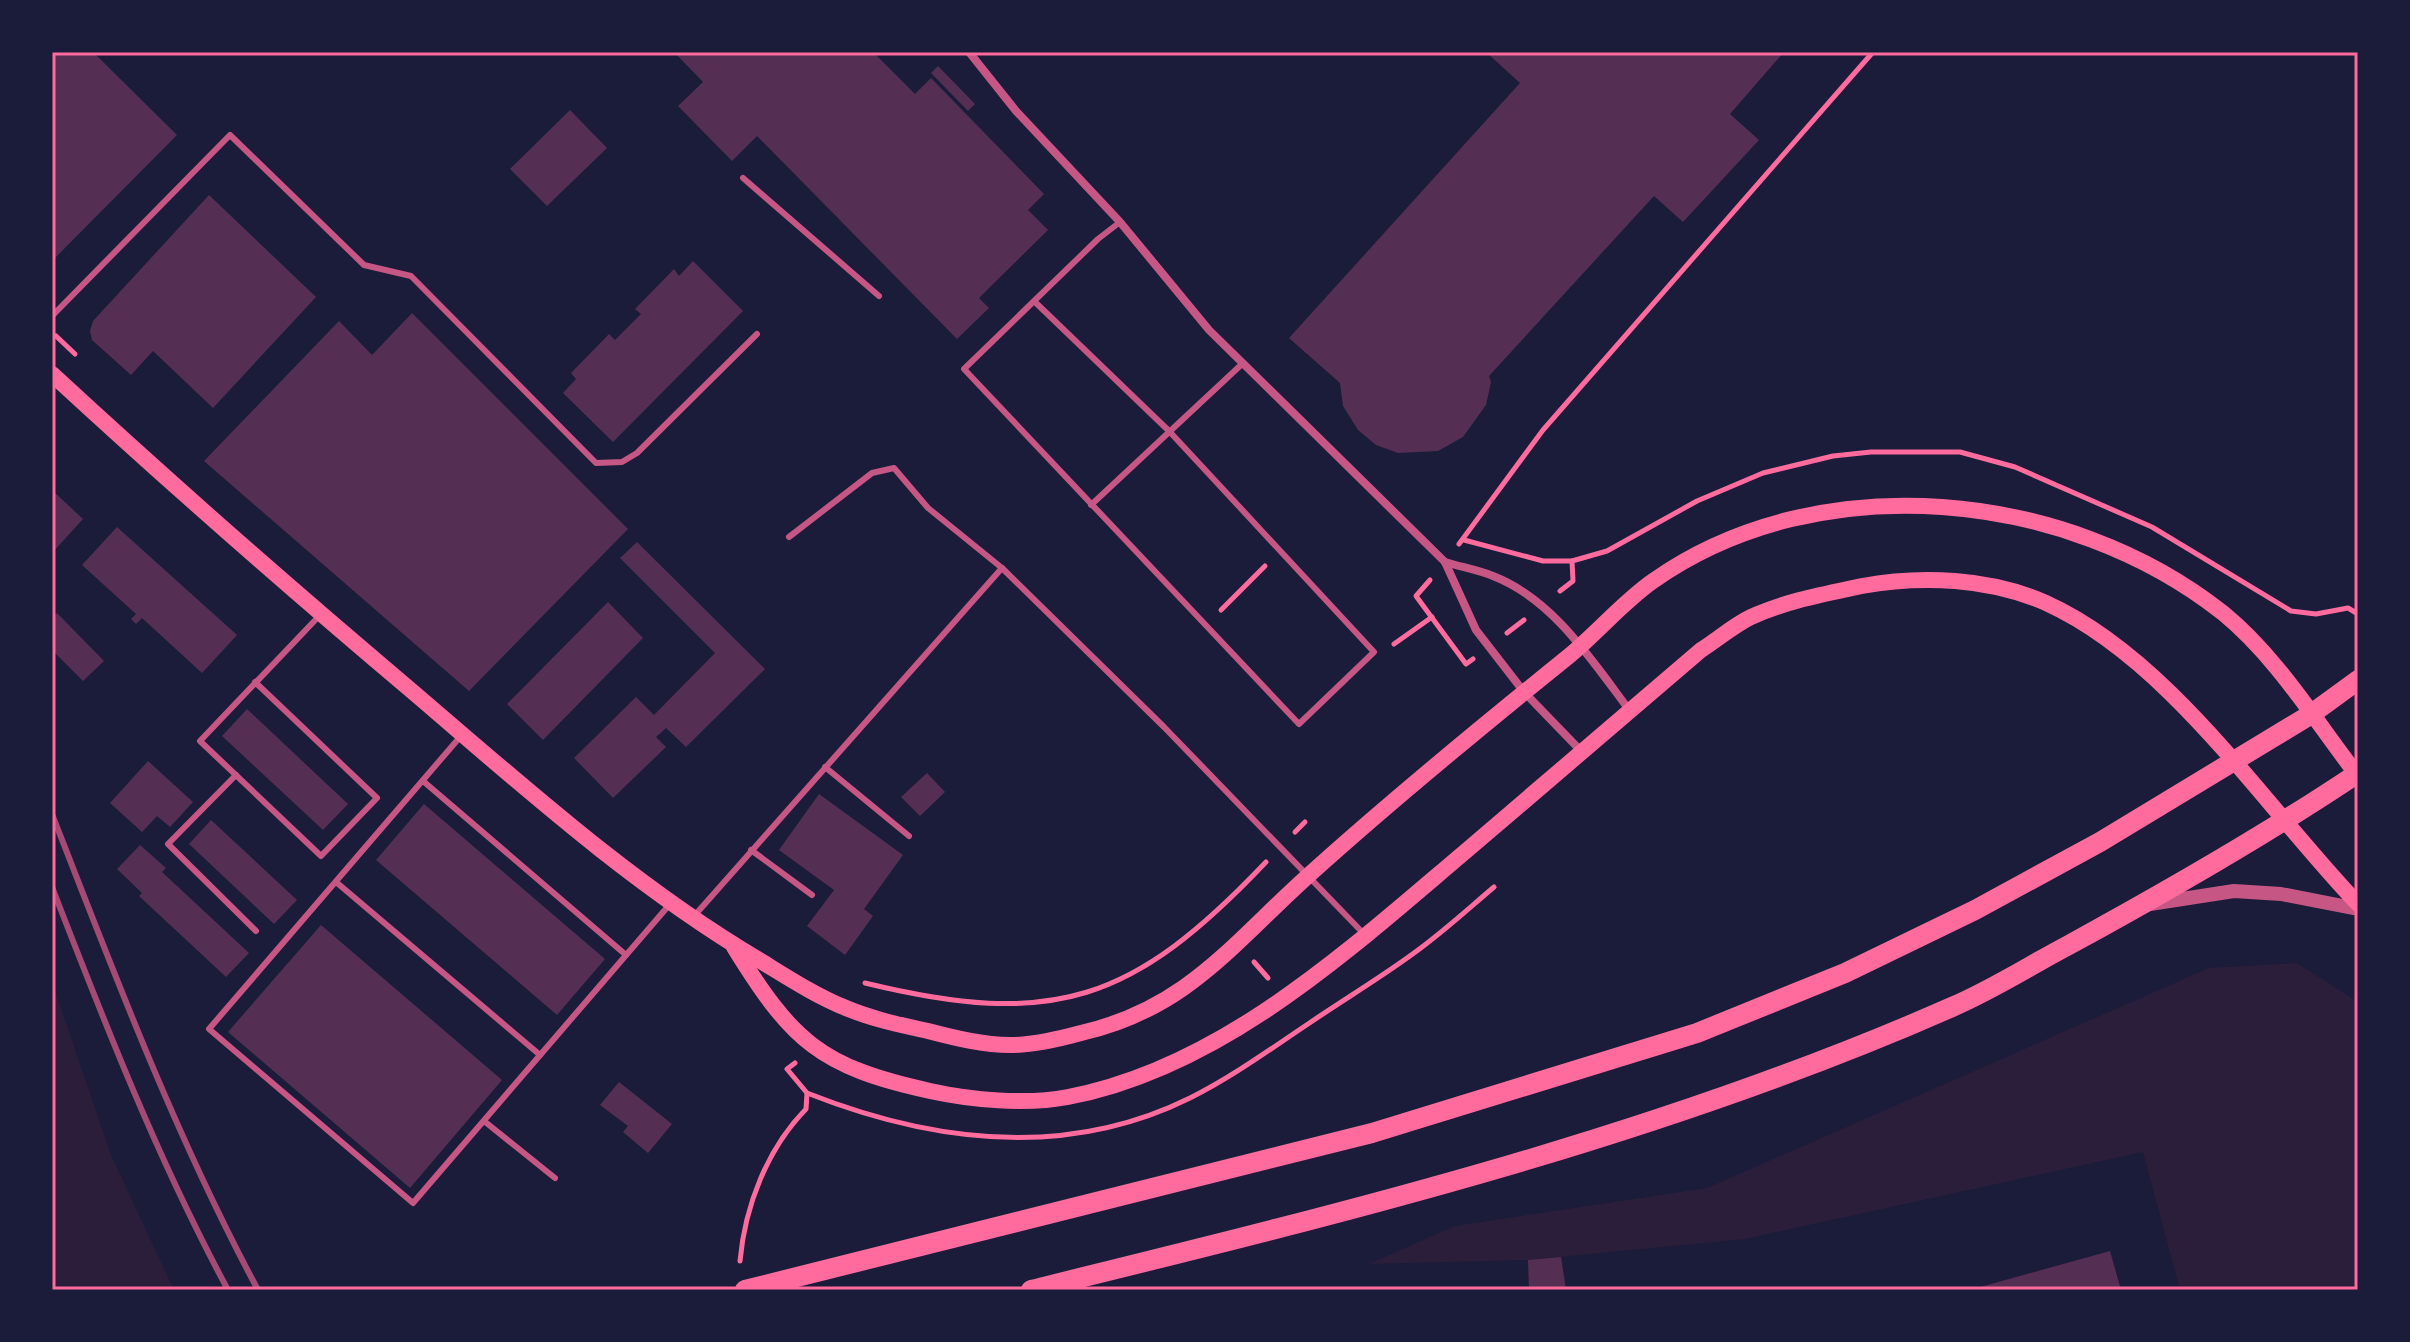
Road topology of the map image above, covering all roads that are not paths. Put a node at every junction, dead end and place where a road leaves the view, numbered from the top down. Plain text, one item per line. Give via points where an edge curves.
1 (969, 52) edge
2 (743, 178) dead end
3 (1120, 222) junction
4 (879, 296) dead end
5 (1035, 302) junction
6 (52, 316) edge
7 (757, 334) dead end
8 (1242, 364) junction
9 (52, 374) edge
10 (1169, 431) junction
11 (1091, 505) junction
12 (789, 537) dead end
13 (1445, 562) junction
14 (1002, 568) junction
15 (321, 614) junction
16 (1581, 646) junction
17 (2358, 680) edge
18 (255, 682) junction
19 (1524, 692) junction
20 (1630, 711) junction
21 (2310, 715) junction
22 (462, 734) junction
23 (1582, 753) junction
24 (2233, 761) junction
25 (825, 767) junction
26 (2357, 774) edge
27 (236, 775) junction
28 (423, 781) junction
29 (2285, 822) junction
30 (909, 836) dead end
31 (751, 850) junction
32 (1306, 877) junction
33 (336, 882) junction
34 (812, 895) dead end
35 (670, 904) junction
36 (2141, 905) junction
37 (2358, 906) edge
38 (699, 922) junction
39 (256, 931) dead end
40 (1365, 935) junction
41 (733, 945) junction
42 (626, 955) junction
43 (540, 1055) junction
44 (484, 1121) junction
45 (555, 1178) dead end
46 (742, 1283) edge
47 (1031, 1290) edge

1 - 3 street via 1016,111
2 - 4 lane
3 - 5 lane
3 - 8 street
5 - 10 lane
5 - 11 lane via 964,369
6 - 7 lane via 230,135 364,265 411,276 596,463 622,462 637,453
8 - 10 lane
8 - 13 street
9 - 15 main road
10 - 11 lane
10 - 11 lane via 1374,652 1299,724
12 - 14 lane via 872,473 894,468 928,508
13 - 16 street via 1496,577 1541,606
13 - 19 street via 1476,630
14 - 25 lane
14 - 32 lane
15 - 18 lane
15 - 22 main road
16 - 19 main road
16 - 20 street
16 - 21 main road via 1651,582 1710,549 1780,522 1845,507 1969,509 2039,522 2103,543 2163,574 2224,615 2266,656
17 - 21 main road
18 - 27 lane via 200,741
18 - 27 lane via 377,798 321,856
19 - 23 street
19 - 32 main road
20 - 23 main road
20 - 24 main road via 1701,650 1750,618 1817,595 1898,579 1968,582 2045,603 2105,639 2156,681
21 - 24 main road
21 - 26 main road
22 - 28 lane
22 - 35 main road
23 - 40 main road
24 - 29 main road
24 - 46 main road via 1975,910 1845,973 1697,1033 1372,1133
25 - 30 lane
25 - 31 lane
26 - 29 main road
27 - 39 lane via 168,844
28 - 33 lane
28 - 42 lane
29 - 36 main road
29 - 37 main road
31 - 34 lane
31 - 38 lane
32 - 40 lane
32 - 41 main road via 1168,1001 1113,1026 1012,1045 964,1040 841,1007
33 - 43 lane
33 - 44 lane via 209,1029 413,1203
35 - 38 main road
35 - 42 lane
36 - 37 street via 2234,891
36 - 47 main road via 1957,1005 1782,1078 1530,1162
38 - 41 main road
40 - 41 main road via 1228,1033 1163,1067 1066,1098 953,1096 846,1068 790,1027 769,1004
42 - 43 lane
43 - 44 lane
44 - 45 lane

